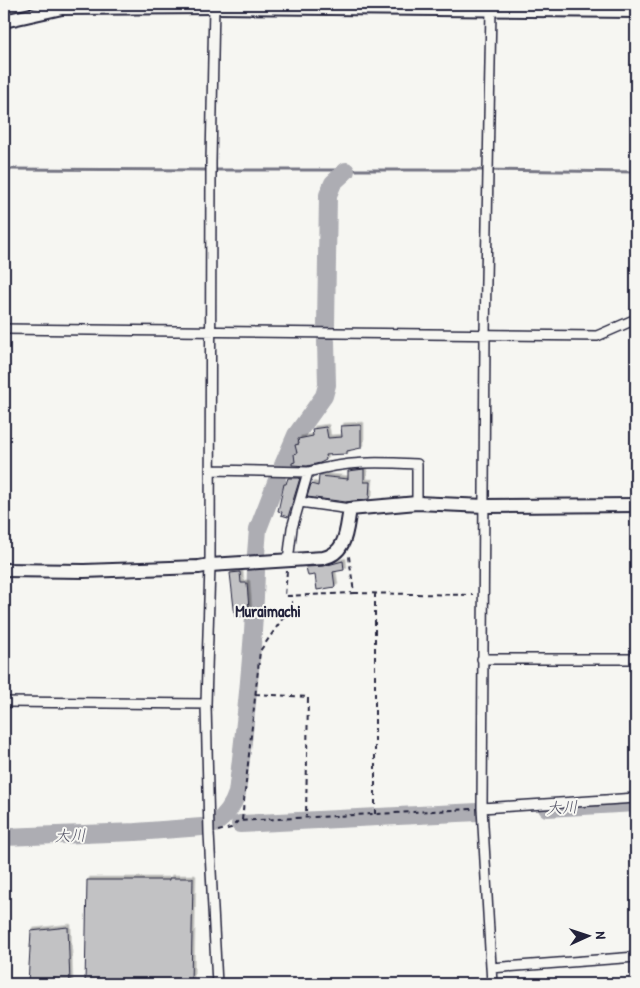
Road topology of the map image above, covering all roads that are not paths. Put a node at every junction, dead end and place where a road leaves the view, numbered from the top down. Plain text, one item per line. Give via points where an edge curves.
1 (214, 5) edge
2 (491, 9) junction
3 (636, 11) edge
4 (4, 21) edge
5 (636, 319) edge
6 (4, 329) edge
7 (210, 331) junction
8 (485, 334) junction
9 (210, 470) junction
10 (308, 472) junction
11 (300, 502) junction
12 (417, 503) junction
13 (636, 505) edge
14 (485, 506) junction
15 (350, 509) junction
16 (288, 561) junction
17 (210, 565) junction
18 (4, 570) edge
19 (482, 659) junction
20 (636, 659) edge
21 (4, 702) edge
22 (206, 704) junction
23 (636, 798) edge
24 (482, 808) junction
25 (636, 958) edge
26 (491, 968) junction
27 (217, 984) edge
28 (492, 984) edge

1 - 2 street
1 - 4 street via 62,8
1 - 7 street
2 - 3 street
2 - 8 street
5 - 8 street via 597,336
6 - 7 street
7 - 8 street
7 - 9 street
8 - 14 street
9 - 10 street
9 - 17 street
10 - 11 street
10 - 12 street via 333,465 367,462 417,464
11 - 15 street
11 - 16 street via 292,528
12 - 14 street
12 - 15 street
13 - 14 street
14 - 19 street
15 - 16 street via 339,551 332,556
16 - 17 street
17 - 18 street via 84,571
17 - 22 street
19 - 20 street
19 - 24 street
21 - 22 street
22 - 27 street via 208,833
23 - 24 street
24 - 26 street
25 - 26 street
26 - 28 street

